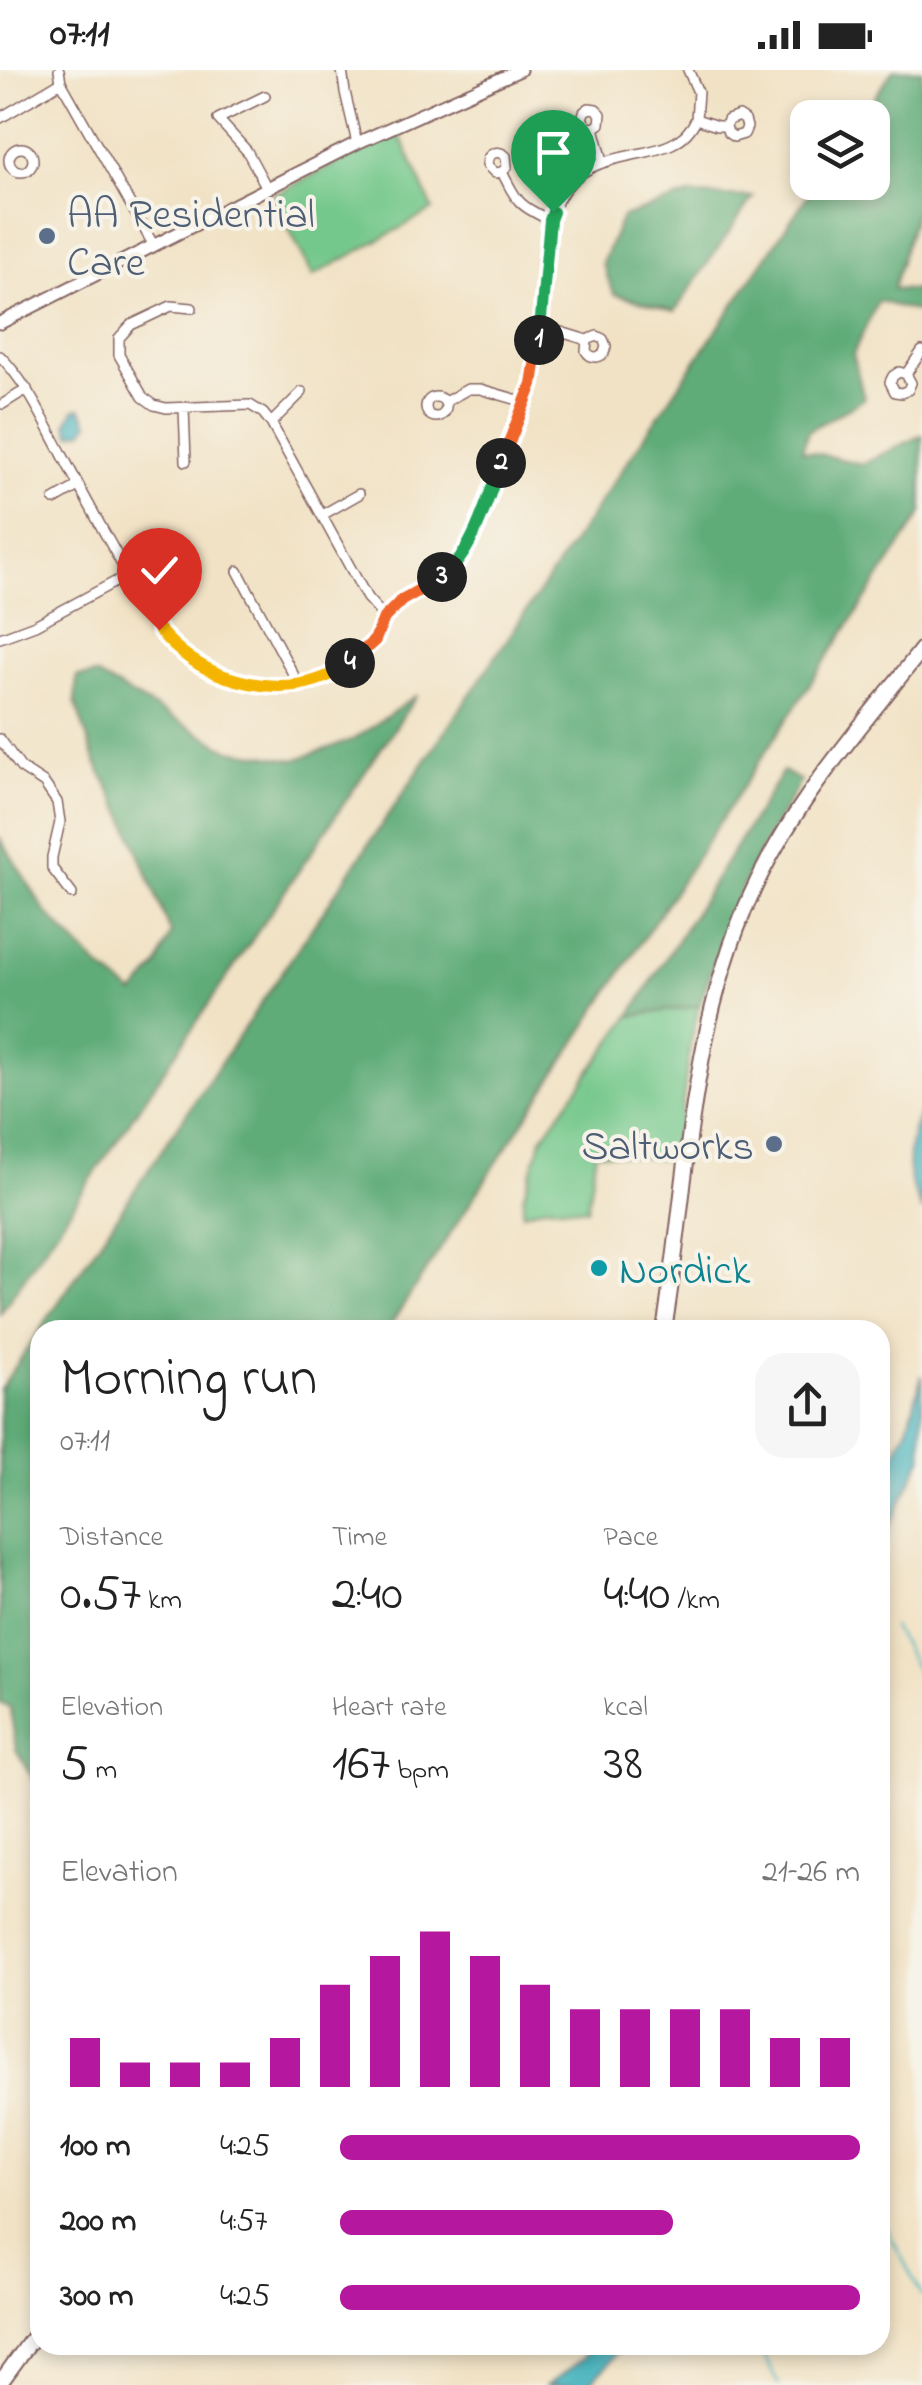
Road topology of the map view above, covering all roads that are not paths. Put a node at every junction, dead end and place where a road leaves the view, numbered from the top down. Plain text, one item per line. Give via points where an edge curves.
1 (59, 70) edge
2 (342, 70) edge
3 (520, 70) edge
4 (688, 70) edge
5 (61, 82) junction
6 (265, 96) dead end
7 (0, 118) edge
8 (696, 119) junction
9 (726, 126) dead end
10 (594, 128) dead end
11 (358, 143) junction
12 (603, 162) junction
13 (502, 172) dead end
14 (267, 188) junction
15 (550, 220) junction
16 (154, 246) junction
17 (192, 308) dead end
18 (0, 322) edge
19 (541, 326) junction
20 (587, 340) dead end
21 (922, 352) edge
22 (0, 356) edge
23 (906, 374) dead end
24 (27, 389) junction
25 (302, 392) dead end
26 (445, 402) dead end
27 (525, 402) junction
28 (2, 404) dead end
29 (184, 408) junction
30 (271, 423) junction
31 (186, 460) dead end
32 (78, 486) junction
33 (359, 494) dead end
34 (54, 500) dead end
35 (322, 515) junction
36 (238, 570) dead end
37 (128, 575) junction
38 (384, 618) junction
39 (0, 638) edge
40 (922, 649) edge
41 (299, 685) junction
42 (0, 739) edge
43 (72, 894) dead end
44 (665, 1320) edge
45 (30, 2342) edge
46 (0, 2383) edge

1 - 5 street
2 - 11 street
3 - 11 street
4 - 8 street via 698,92
5 - 7 street
5 - 16 street
6 - 14 street via 218,119
8 - 9 street
8 - 12 street via 672,146
10 - 12 street
11 - 14 street
12 - 15 street via 565,189
13 - 15 street via 518,202
14 - 16 street
15 - 19 street
16 - 18 street
17 - 29 street via 171,306 131,325 120,338 119,355 144,397
19 - 20 street
19 - 27 street
21 - 23 street
22 - 24 street
24 - 28 street
24 - 32 street
25 - 30 street
26 - 27 street via 480,389
27 - 38 street via 458,563
29 - 30 street via 250,405
29 - 31 street
30 - 35 street
32 - 34 street
32 - 37 street
33 - 35 street
35 - 38 street
36 - 41 street
37 - 39 street
37 - 41 street via 159,630 189,659 243,682
38 - 41 street via 361,655
40 - 44 main road via 819,778 743,915 702,1052
42 - 43 street via 57,802 52,868
45 - 46 main road

